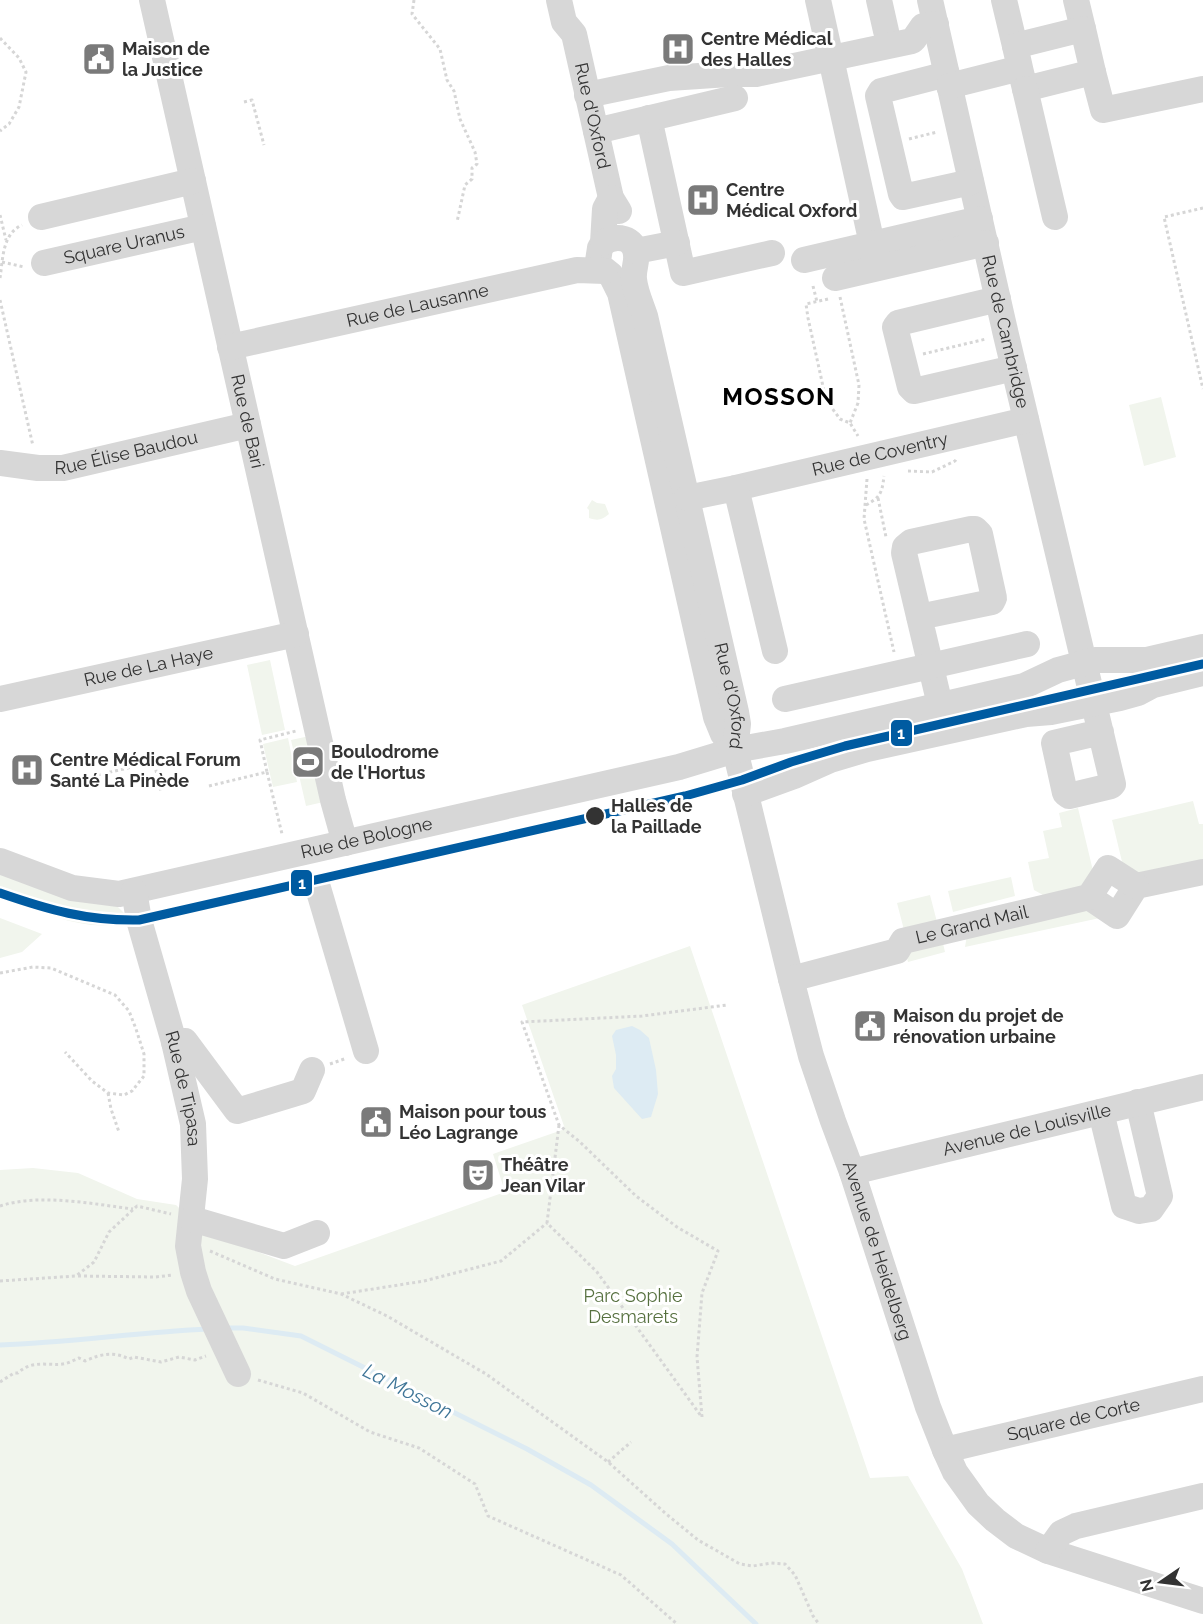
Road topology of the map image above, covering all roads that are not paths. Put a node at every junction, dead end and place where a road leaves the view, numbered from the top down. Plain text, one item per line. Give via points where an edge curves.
1 (152, 0) edge
2 (559, 0) edge
3 (573, 0) edge
4 (879, 0) edge
5 (1004, 0) edge
6 (1076, 0) edge
7 (819, 5) edge
8 (933, 12) edge
9 (1083, 29) junction
10 (886, 31) dead end
11 (574, 34) junction
12 (831, 58) junction
13 (1020, 68) junction
14 (1093, 72) junction
15 (948, 80) junction
16 (1203, 89) edge
17 (587, 94) junction
18 (735, 98) dead end
19 (649, 118) junction
20 (596, 131) junction
21 (193, 181) junction
22 (971, 182) junction
23 (41, 217) road end
24 (1055, 217) dead end
25 (203, 227) junction
26 (983, 231) junction
27 (677, 243) junction
28 (872, 244) junction
29 (772, 253) dead end
30 (619, 258) junction
31 (804, 260) dead end
32 (45, 263) dead end
33 (835, 278) dead end
34 (998, 298) junction
35 (230, 347) junction
36 (1014, 368) junction
37 (1026, 420) junction
38 (248, 425) junction
39 (0, 463) edge
40 (736, 488) junction
41 (687, 498) junction
42 (919, 617) junction
43 (296, 634) junction
44 (1027, 644) dead end
45 (1203, 647) edge
46 (775, 651) dead end
47 (1083, 663) junction
48 (931, 667) junction
49 (1203, 673) edge
50 (0, 699) edge
51 (785, 699) dead end
52 (1094, 703) junction
53 (940, 705) junction
54 (1101, 732) dead end
55 (735, 750) junction
56 (746, 794) junction
57 (345, 843) junction
58 (0, 861) edge
59 (1203, 872) edge
60 (318, 888) dead end
61 (134, 891) junction
62 (790, 979) junction
63 (174, 1042) junction
64 (366, 1051) road end
65 (312, 1070) road end
66 (1203, 1087) edge
67 (1138, 1102) junction
68 (1101, 1112) junction
69 (852, 1172) junction
70 (192, 1219) junction
71 (317, 1233) dead end
72 (238, 1374) road end
73 (1203, 1389) edge
74 (945, 1450) junction
75 (1203, 1496) edge
76 (1048, 1551) junction
77 (1203, 1601) edge

1 - 21 street, Rue de Bari
2 - 11 street, Rue d'Oxford via 564,22
3 - 11 street, Rue d'Oxford via 578,19
4 - 10 street
5 - 13 street
6 - 9 street
7 - 12 street
8 - 12 street via 912,41
8 - 15 street, Rue de Cambridge
9 - 13 street
9 - 14 street
11 - 17 street, Rue d'Oxford
12 - 17 street via 756,74 669,78
12 - 28 street
13 - 14 street
13 - 15 street
13 - 24 street
14 - 16 street via 1102,110
15 - 22 street, Rue de Cambridge
15 - 22 street via 881,91 878,96 900,194
17 - 20 street, Rue d'Oxford
18 - 19 street
19 - 20 street
19 - 27 street
20 - 30 street, Rue d'Oxford via 611,198 604,209
21 - 23 street
21 - 25 street, Rue de Bari
22 - 26 street, Rue de Cambridge
25 - 32 street, Square Uranus
25 - 35 street, Rue de Bari
26 - 28 street
26 - 33 street
26 - 34 street, Rue de Cambridge
27 - 29 street via 684,273
27 - 30 street, Rue de Lausanne
28 - 31 street
30 - 35 street, Rue de Lausanne
30 - 41 street, Rue d'Oxford via 634,279 645,316
30 - 55 street, Rue d'Oxford via 620,293 716,717
34 - 36 street, Rue de Cambridge
34 - 36 street via 898,323 895,327 914,391
35 - 38 street, Rue de Bari
36 - 37 street, Rue de Cambridge
37 - 40 street, Rue de Coventry
37 - 47 street, Rue de Cambridge
38 - 39 street, Rue Élise Baudou via 63,468
38 - 43 street, Rue de Bari
40 - 41 street, Rue de Coventry
40 - 46 street
41 - 55 street, Rue d'Oxford via 736,712
42 - 42 street via 905,547 911,542 975,529 980,534 992,602
42 - 48 street
43 - 50 street, Rue de La Haye via 63,696
43 - 57 street, Rue de Bari
44 - 48 street
45 - 47 street, Rue de Bologne via 1147,660
47 - 52 street, Rue de Cambridge
47 - 53 street, Rue de Bologne via 1024,686
48 - 51 street
48 - 53 street
49 - 52 street
52 - 54 street, Rue de Cambridge
52 - 56 street via 867,749
53 - 55 street, Rue de Bologne
55 - 56 street, Avenue de Heidelberg
55 - 57 street, Rue de Bologne via 679,767
56 - 62 street, Avenue de Heidelberg
57 - 61 street, Rue de Bologne
58 - 61 street, Rue de Bologne via 72,888 109,894
59 - 62 street, Le Grand Mail via 1136,886 1117,916 1089,897 903,941 897,951
60 - 64 street
61 - 63 street, Rue de Tipasa via 147,954
62 - 69 street, Avenue de Heidelberg via 811,1056
63 - 65 street via 185,1041 237,1111 303,1091
63 - 70 street, Rue de Tipasa via 193,1124
66 - 67 street, Avenue de Louisville
67 - 68 street, Avenue de Louisville
67 - 68 street via 1160,1196 1151,1209 1139,1211 1124,1206
68 - 69 street, Avenue de Louisville
69 - 74 street, Avenue de Heidelberg
70 - 71 street via 284,1246
70 - 72 street, Rue de Tipasa via 188,1246 193,1272
73 - 74 street, Square de Corte
74 - 76 street, Avenue de Heidelberg via 978,1504 1016,1536
75 - 76 street via 1076,1526 1062,1533
76 - 77 street, Avenue de Heidelberg

